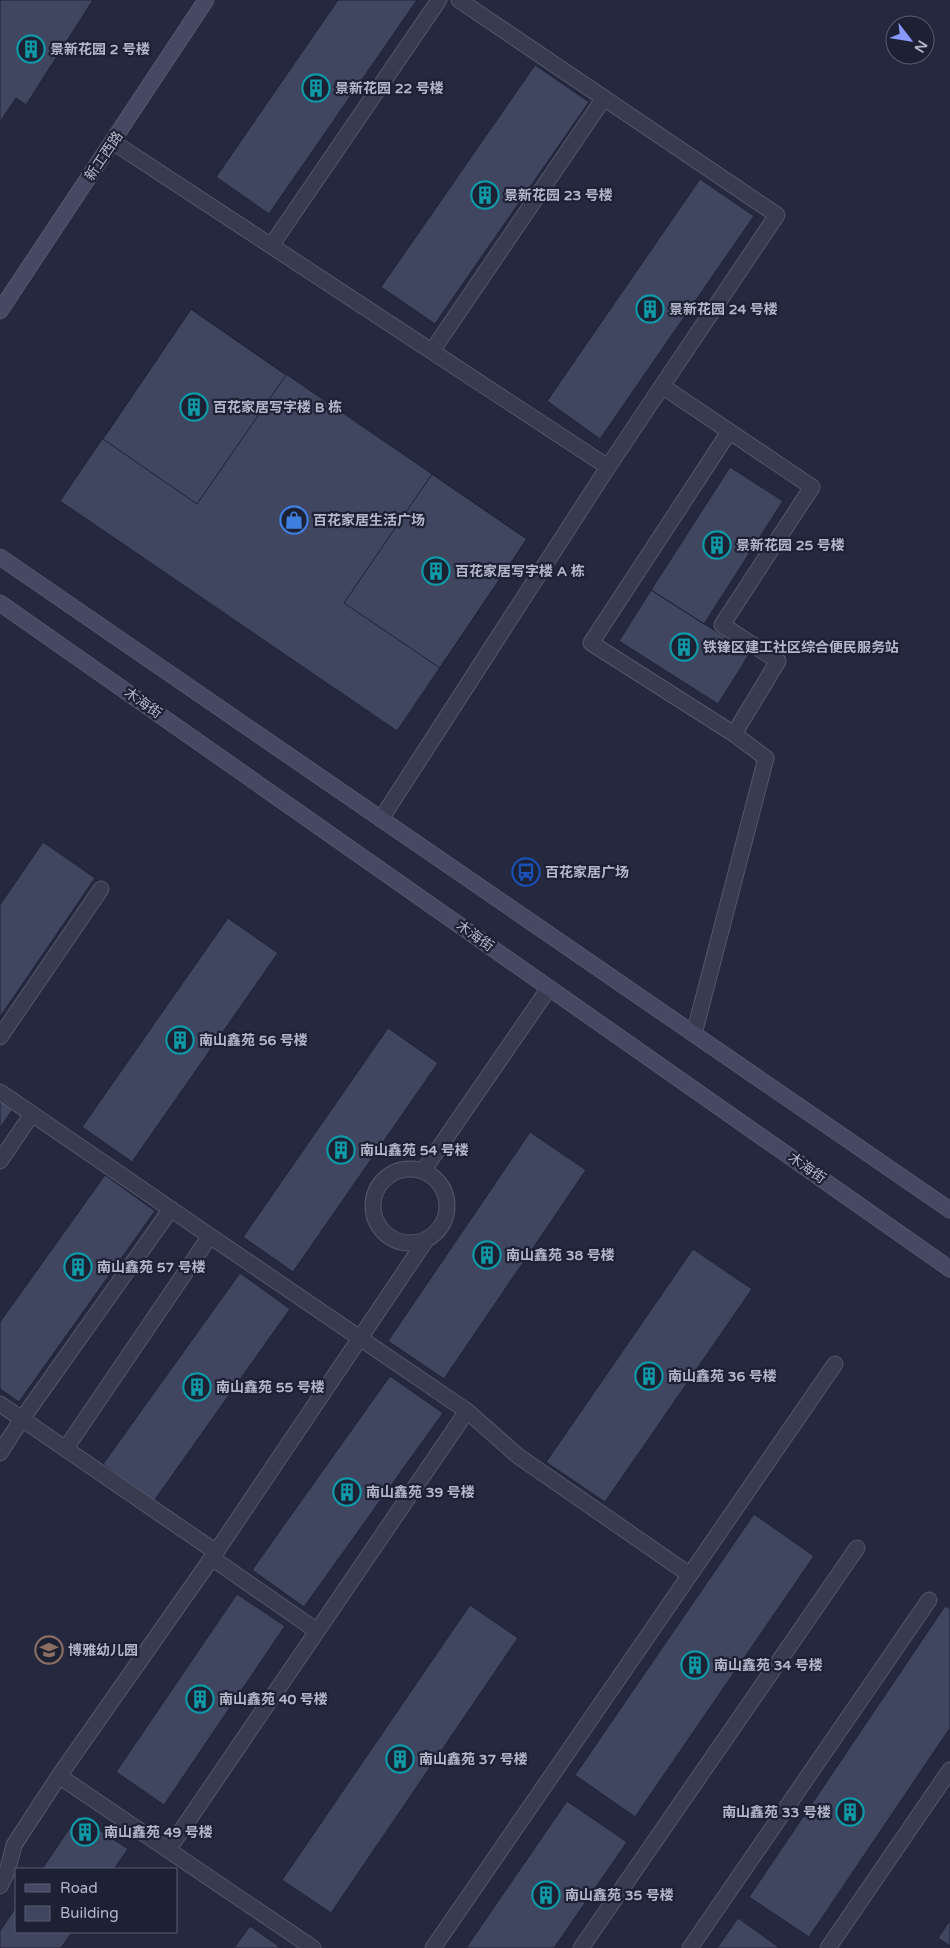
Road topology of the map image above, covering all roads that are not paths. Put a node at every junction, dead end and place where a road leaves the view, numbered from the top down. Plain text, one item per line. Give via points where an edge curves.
1 (206, 0) edge
2 (439, 0) edge
3 (459, 0) edge
4 (604, 98) junction
5 (114, 142) junction
6 (271, 246) junction
7 (0, 311) edge
8 (432, 351) junction
9 (662, 386) junction
10 (729, 432) junction
11 (608, 467) junction
12 (0, 558) edge
13 (0, 603) edge
14 (734, 734) junction
15 (380, 819) junction
16 (102, 889) dead end
17 (549, 988) junction
18 (694, 1034) junction
19 (0, 1037) edge
20 (0, 1092) edge
21 (32, 1114) junction
22 (0, 1161) edge
23 (423, 1171) junction
24 (170, 1209) junction
25 (950, 1210) edge
26 (210, 1236) junction
27 (426, 1240) junction
28 (950, 1269) edge
29 (360, 1338) junction
30 (836, 1364) dead end
31 (0, 1404) edge
32 (467, 1411) junction
33 (22, 1419) junction
34 (66, 1448) junction
35 (0, 1453) edge
36 (857, 1548) dead end
37 (214, 1555) junction
38 (690, 1575) junction
39 (929, 1600) dead end
40 (317, 1631) junction
41 (950, 1770) edge
42 (59, 1776) junction
43 (7, 1847) edge
44 (168, 1850) junction
45 (0, 1886) edge
46 (313, 1948) edge
47 (433, 1948) edge
48 (581, 1948) edge
49 (690, 1948) edge
50 (828, 1948) edge

1 - 5 main road, 新工西路
2 - 6 street
3 - 4 street
4 - 8 street
4 - 9 street via 777,215
5 - 6 street
5 - 7 main road, 新工西路
6 - 8 street
8 - 11 street
9 - 10 street
9 - 11 street
10 - 14 street via 812,486 722,625 778,661
10 - 14 street via 590,643
11 - 15 street
12 - 15 main road
13 - 17 main road, 木海街
14 - 18 street via 766,758
15 - 18 main road
16 - 19 street
17 - 23 street
17 - 28 main road, 木海街
18 - 25 main road
20 - 21 street
21 - 22 street
21 - 24 street
23 - 27 street via 442,1187 447,1211 436,1233
23 - 27 street via 398,1171 387,1178 378,1187 374,1210 376,1221 392,1239 415,1243
24 - 26 street
24 - 33 street
26 - 29 street
26 - 34 street
27 - 29 street
29 - 32 street
29 - 37 street
30 - 38 street
31 - 33 street
32 - 38 street via 518,1456
32 - 40 street
33 - 34 street
33 - 35 street
34 - 37 street
36 - 48 street
37 - 40 street
37 - 42 street
38 - 47 street
39 - 49 street
40 - 44 street
41 - 50 street
42 - 43 street
42 - 44 street
43 - 45 street via 6,1872
44 - 46 street

